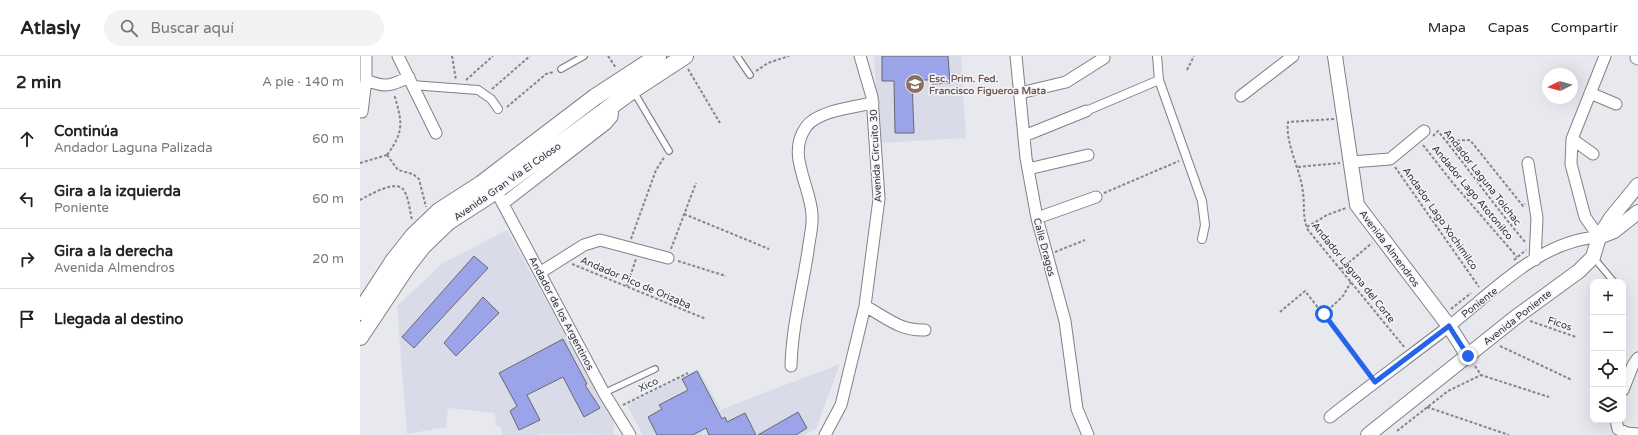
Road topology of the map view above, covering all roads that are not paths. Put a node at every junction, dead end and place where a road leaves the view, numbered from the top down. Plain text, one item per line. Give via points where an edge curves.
1 (366, 56) edge
2 (398, 56) edge
3 (584, 56) edge
4 (658, 56) edge
5 (737, 56) edge
6 (860, 56) edge
7 (1157, 56) edge
8 (1293, 56) edge
9 (1335, 56) edge
10 (1605, 56) edge
11 (683, 57) edge
12 (1018, 57) edge
13 (1104, 58) dead end
14 (561, 69) road end
15 (750, 75) road end
16 (366, 80) junction
17 (1159, 80) junction
18 (411, 81) junction
19 (633, 90) junction
20 (1020, 93) junction
21 (1590, 93) junction
22 (1241, 96) dead end
23 (873, 103) junction
24 (1616, 104) dead end
25 (498, 109) road end
26 (1086, 111) joint
27 (362, 112) dead end
28 (436, 133) dead end
29 (1420, 134) road end
30 (1024, 136) junction
31 (1572, 139) junction
32 (669, 151) road end
33 (1593, 154) dead end
34 (1088, 155) dead end
35 (1351, 162) junction
36 (1528, 163) dead end
37 (1028, 169) junction
38 (1638, 185) edge
39 (500, 197) junction
40 (1096, 197) road end
41 (1638, 212) edge
42 (1037, 218) junction
43 (1599, 237) junction
44 (1202, 240) dead end
45 (1593, 257) junction
46 (668, 258) road end
47 (1535, 260) junction
48 (541, 272) junction
49 (1611, 279) edge
50 (864, 306) junction
51 (360, 312) edge
52 (1449, 326) junction
53 (925, 330) dead end
54 (360, 337) edge
55 (1468, 356) junction
56 (1638, 358) edge
57 (791, 366) dead end
58 (655, 369) dead end
59 (1624, 387) edge
60 (604, 393) junction
61 (1330, 417) dead end
62 (1617, 423) edge
63 (1632, 434) edge
64 (630, 435) edge
65 (825, 435) edge
66 (1088, 435) edge
67 (1368, 435) edge

1 - 16 street
2 - 18 street
3 - 14 lane
4 - 51 main road, Avenida Gran Vía El Coloso via 595,97 481,184 439,211 413,236 394,260
5 - 15 lane
6 - 23 street, Avenida Circuito 30
7 - 17 street
8 - 22 street
9 - 35 street, Avenida Almendros
10 - 21 street
11 - 19 main road, Avenida Gran Vía El Coloso
12 - 20 street, Calle Dragos
13 - 20 street via 1066,82
16 - 18 street via 379,86
16 - 27 street
17 - 26 street
17 - 44 street via 1205,214
18 - 25 street via 478,90 491,99
18 - 28 street
19 - 32 lane
19 - 39 main road, Avenida Gran Vía El Coloso
20 - 30 street, Calle Dragos
21 - 24 street
21 - 31 street
23 - 50 street, Avenida Circuito 30 via 879,199
23 - 57 street via 819,116 806,127 800,142 797,156 812,204 812,220 792,338
26 - 30 street
29 - 35 street via 1390,159
30 - 37 street, Calle Dragos
31 - 33 street
31 - 43 street via 1571,164 1585,216
34 - 37 street
35 - 52 street, Avenida Almendros via 1357,205
36 - 47 street via 1537,218
37 - 42 street, Calle Dragos
38 - 43 street, Avenida Poniente
39 - 48 street, Andador de los Argentinos
39 - 54 main road, Avenida Gran Vía El Coloso via 448,222 424,246 406,268
40 - 42 street
41 - 43 street via 1614,231
42 - 66 street, Calle Dragos via 1064,321 1077,408
43 - 45 street, Avenida Poniente
43 - 47 street, Poniente via 1582,238 1562,245
45 - 49 lane
45 - 55 street, Avenida Poniente via 1579,271
46 - 48 street via 600,240 560,259
47 - 52 street, Poniente
48 - 60 street, Andador de los Argentinos
50 - 53 street via 901,327
50 - 65 street, Avenida Circuito 30 via 841,405
52 - 55 street, Avenida Almendros
52 - 61 street, Poniente
55 - 67 street, Avenida Poniente
56 - 59 street
58 - 60 lane
60 - 64 street, Andador de los Argentinos
62 - 63 street via 1618,429

